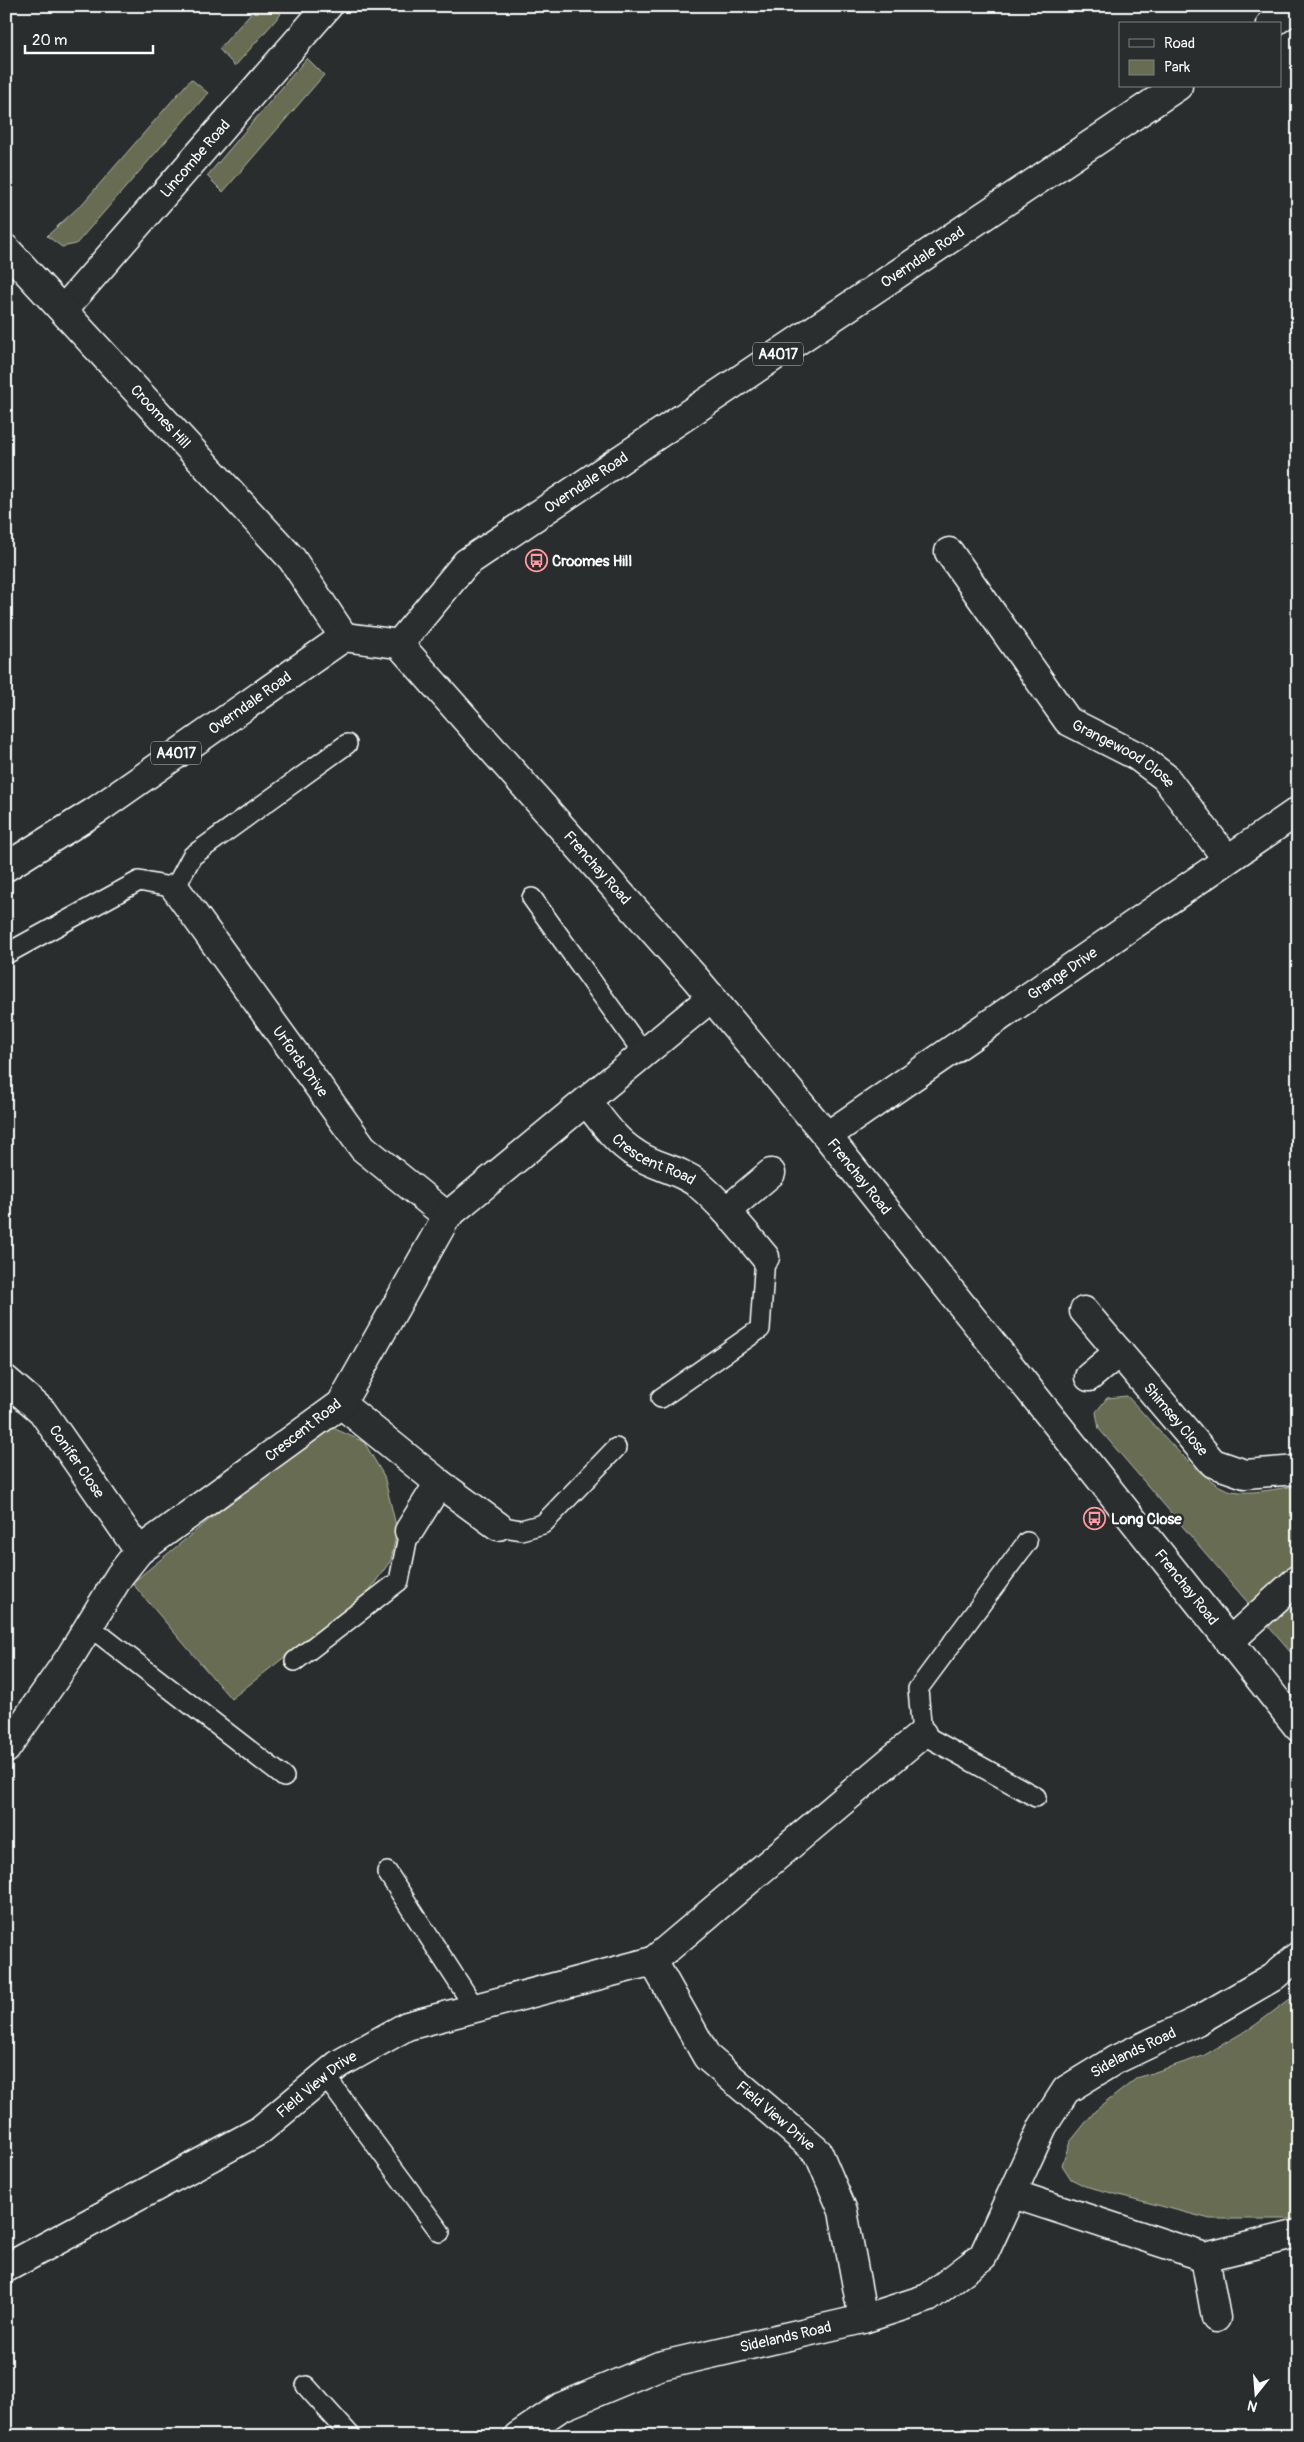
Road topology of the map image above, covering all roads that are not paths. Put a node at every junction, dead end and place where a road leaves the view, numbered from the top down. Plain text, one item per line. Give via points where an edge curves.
1 (328, 6) edge
2 (1297, 6) edge
3 (1274, 22) edge
4 (1175, 88) edge
5 (6, 248) edge
6 (64, 310) junction
7 (949, 552) dead end
8 (344, 637) junction
9 (399, 644) junction
10 (347, 744) dead end
11 (1298, 811) edge
12 (1227, 859) junction
13 (6, 867) edge
14 (175, 888) junction
15 (532, 898) dead end
16 (6, 954) edge
17 (712, 998) junction
18 (644, 1054) junction
19 (587, 1102) junction
20 (827, 1136) junction
21 (771, 1173) dead end
22 (726, 1212) junction
23 (447, 1216) junction
24 (765, 1257) joint
25 (1084, 1311) dead end
26 (1119, 1352) junction
27 (1089, 1377) dead end
28 (6, 1380) edge
29 (661, 1398) dead end
30 (341, 1404) junction
31 (616, 1448) dead end
32 (1298, 1470) edge
33 (440, 1483) junction
34 (498, 1526) joint
35 (409, 1531) joint
36 (1028, 1542) dead end
37 (138, 1550) junction
38 (1298, 1579) edge
39 (88, 1626) junction
40 (1229, 1642) junction
41 (295, 1661) dead end
42 (1298, 1727) edge
43 (922, 1734) junction
44 (6, 1748) edge
45 (284, 1777) dead end
46 (1036, 1797) dead end
47 (387, 1872) dead end
48 (1298, 1956) edge
49 (653, 1961) junction
50 (475, 2008) junction
51 (325, 2076) junction
52 (1013, 2194) junction
53 (440, 2232) dead end
54 (1298, 2234) edge
55 (1205, 2257) junction
56 (6, 2268) edge
57 (1216, 2318) dead end
58 (863, 2319) junction
59 (306, 2386) dead end
60 (351, 2436) edge
61 (518, 2436) edge

1 - 6 street, Lincombe Road
2 - 3 street
4 - 9 street, Overndale Road / A4017 via 466,563
5 - 6 street, Croomes Hill
6 - 8 street, Croomes Hill via 292,559
7 - 12 street, Grangewood Close via 1068,721 1137,756 1165,777
8 - 9 street
8 - 13 street, Overndale Road / A4017 via 97,810
9 - 17 street, Frenchay Road
10 - 14 lane via 192,856
11 - 12 street, Grange Drive
12 - 20 street, Grange Drive
14 - 16 lane via 139,881
14 - 23 street, Urfords Drive via 363,1148
15 - 18 lane
17 - 18 street, Crescent Road
17 - 20 street, Frenchay Road
18 - 19 street, Crescent Road
19 - 22 street, Crescent Road via 616,1139 637,1155 697,1183
19 - 23 street, Crescent Road
20 - 40 street, Frenchay Road
21 - 22 street
22 - 24 street, Crescent Road
23 - 30 street, Crescent Road
24 - 29 lane via 760,1329
25 - 26 street, Shimsey Close
26 - 27 street
26 - 32 street, Shimsey Close via 1213,1463 1245,1474
28 - 37 street, Conifer Close via 42,1411
30 - 33 street
30 - 37 street, Crescent Road
31 - 34 lane via 543,1524 522,1530
33 - 34 street
33 - 35 street
35 - 41 lane via 400,1581
36 - 43 lane via 918,1690
37 - 39 street, Crescent Road
38 - 40 street
39 - 44 street, Crescent Road
39 - 45 lane
40 - 42 street, Frenchay Road
43 - 46 lane
43 - 49 street, Field View Drive
47 - 50 lane
48 - 52 street, Sidelands Road via 1273,1977 1197,2021 1115,2060 1066,2090 1043,2126
49 - 50 street, Field View Drive
49 - 58 street, Field View Drive via 707,2057 818,2152 843,2211
50 - 51 street, Field View Drive via 407,2026 338,2064
51 - 53 lane
51 - 56 street, Field View Drive via 259,2131
52 - 55 street
52 - 58 street, Sidelands Road via 983,2256 928,2298
54 - 55 street
55 - 57 street
58 - 61 street, Sidelands Road via 658,2366 561,2407
59 - 60 lane

